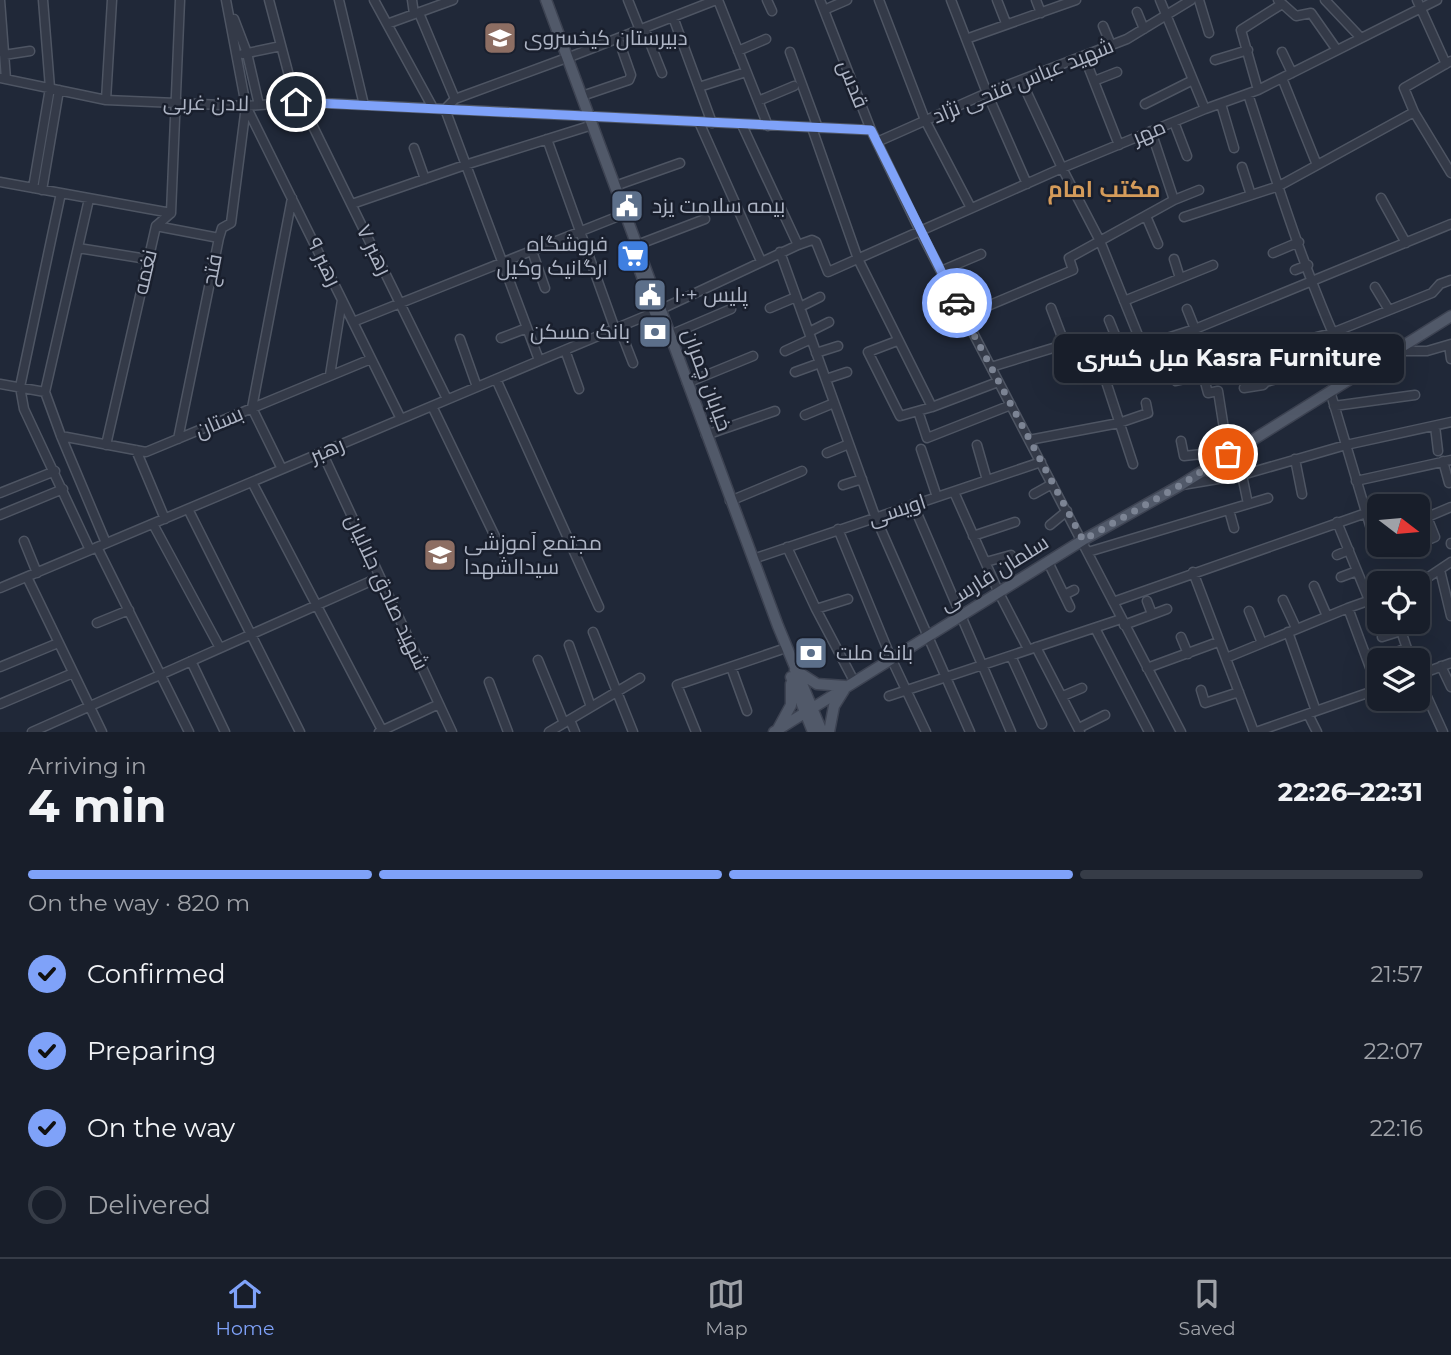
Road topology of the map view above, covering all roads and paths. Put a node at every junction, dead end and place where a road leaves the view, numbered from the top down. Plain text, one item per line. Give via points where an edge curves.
1 (0, 0) edge
2 (43, 0) edge
3 (112, 0) edge
4 (180, 0) edge
5 (269, 0) edge
6 (339, 0) edge
7 (374, 0) edge
8 (412, 0) edge
9 (453, 0) edge
10 (539, 0) edge
11 (546, 0) edge
12 (628, 0) edge
13 (717, 0) edge
14 (767, 0) edge
15 (820, 0) edge
16 (847, 0) edge
17 (879, 0) edge
18 (951, 0) edge
19 (997, 0) edge
20 (1036, 0) edge
21 (1076, 0) edge
22 (1160, 0) edge
23 (1191, 0) edge
24 (1199, 0) edge
25 (1325, 0) edge
26 (1437, 0) edge
27 (1064, 2) edge
28 (1280, 2) edge
29 (1419, 4) edge
30 (824, 10) junction
31 (772, 11) dead end
32 (1137, 12) dead end
33 (1041, 13) junction
34 (416, 14) junction
35 (1167, 16) junction
36 (673, 17) junction
37 (1, 21) edge
38 (1006, 23) junction
39 (387, 24) junction
40 (1103, 26) dead end
41 (642, 29) junction
42 (1144, 29) junction
43 (1209, 33) dead end
44 (618, 38) junction
45 (1361, 38) junction
46 (766, 39) dead end
47 (966, 39) junction
48 (1111, 45) junction
49 (281, 46) junction
50 (3, 50) edge
51 (1248, 50) junction
52 (1337, 50) junction
53 (30, 51) dead end
54 (738, 51) junction
55 (790, 52) dead end
56 (1282, 52) dead end
57 (247, 53) junction
58 (236, 55) junction
59 (1084, 56) junction
60 (564, 59) junction
61 (1215, 60) dead end
62 (1448, 62) edge
63 (746, 72) junction
64 (1117, 72) dead end
65 (662, 73) dead end
66 (1292, 73) junction
67 (3, 78) edge
68 (1282, 78) junction
69 (1021, 80) junction
70 (1193, 80) junction
71 (1094, 82) junction
72 (794, 86) dead end
73 (699, 87) junction
74 (54, 89) junction
75 (1258, 90) junction
76 (987, 93) junction
77 (1248, 94) junction
78 (582, 96) junction
79 (455, 99) junction
80 (106, 100) junction
81 (299, 102) junction
82 (758, 102) junction
83 (175, 103) junction
84 (1145, 104) dead end
85 (1221, 104) junction
86 (259, 105) junction
87 (364, 105) junction
88 (246, 106) junction
89 (433, 108) junction
90 (445, 109) junction
91 (1205, 109) junction
92 (1415, 113) junction
93 (586, 120) junction
94 (925, 120) junction
95 (699, 122) junction
96 (1174, 122) junction
97 (712, 123) junction
98 (742, 125) junction
99 (768, 126) junction
100 (815, 128) junction
101 (871, 130) junction
102 (1151, 131) junction
103 (547, 139) junction
104 (877, 142) junction
105 (1119, 145) junction
106 (414, 148) dead end
107 (1234, 148) dead end
108 (1187, 156) dead end
109 (680, 163) dead end
110 (465, 165) junction
111 (1317, 165) junction
112 (1242, 167) dead end
113 (1062, 168) junction
114 (1451, 173) edge
115 (425, 179) junction
116 (0, 184) edge
117 (1027, 184) junction
118 (615, 186) junction
119 (1279, 186) junction
120 (37, 189) junction
121 (1199, 190) dead end
122 (61, 193) junction
123 (1251, 195) junction
124 (292, 198) junction
125 (1381, 198) dead end
126 (89, 199) junction
127 (1174, 200) junction
128 (352, 204) junction
129 (971, 208) junction
130 (170, 214) junction
131 (619, 216) junction
132 (1146, 216) junction
133 (1184, 217) dead end
134 (705, 219) dead end
135 (1451, 224) edge
136 (156, 226) junction
137 (581, 231) junction
138 (921, 233) junction
139 (219, 238) junction
140 (1100, 242) junction
141 (1299, 242) junction
142 (1406, 243) junction
143 (1158, 244) dead end
144 (637, 245) junction
145 (798, 245) junction
146 (78, 248) junction
147 (532, 251) junction
148 (780, 252) junction
149 (1273, 253) dead end
150 (981, 254) dead end
151 (147, 259) junction
152 (858, 259) junction
153 (1174, 259) dead end
154 (761, 261) junction
155 (502, 262) junction
156 (1213, 265) dead end
157 (1308, 265) junction
158 (1295, 270) dead end
159 (941, 271) junction
160 (1180, 278) junction
161 (1451, 280) edge
162 (1314, 282) junction
163 (1375, 287) dead end
164 (545, 288) dead end
165 (796, 297) junction
166 (820, 298) dead end
167 (342, 300) junction
168 (1124, 301) junction
169 (400, 303) junction
170 (800, 307) junction
171 (771, 308) dead end
172 (1051, 308) dead end
173 (731, 309) dead end
174 (1187, 309) dead end
175 (658, 310) junction
176 (1389, 310) junction
177 (964, 316) junction
178 (1451, 316) edge
179 (1109, 320) dead end
180 (353, 322) junction
181 (829, 322) dead end
182 (527, 328) junction
183 (617, 328) junction
184 (1195, 329) junction
185 (1332, 333) junction
186 (670, 335) junction
187 (810, 335) junction
188 (501, 338) dead end
189 (460, 340) dead end
190 (897, 341) junction
191 (1450, 344) edge
192 (1063, 345) junction
193 (1142, 345) junction
194 (838, 346) dead end
195 (565, 350) junction
196 (785, 351) dead end
197 (1394, 351) junction
198 (1122, 352) junction
199 (816, 353) junction
200 (753, 356) dead end
201 (372, 359) junction
202 (1451, 359) edge
203 (539, 360) junction
204 (1345, 360) junction
205 (633, 363) dead end
206 (820, 363) junction
207 (991, 367) junction
208 (795, 372) dead end
209 (847, 372) dead end
210 (1203, 374) junction
211 (330, 375) junction
212 (1104, 375) junction
213 (1353, 377) junction
214 (496, 379) junction
215 (826, 379) junction
216 (1176, 381) dead end
217 (998, 382) junction
218 (687, 383) junction
219 (0, 384) edge
220 (20, 387) junction
221 (477, 387) junction
222 (1244, 388) dead end
223 (579, 389) dead end
224 (1330, 391) junction
225 (45, 392) junction
226 (1415, 395) dead end
227 (447, 399) junction
228 (1146, 402) dead end
229 (834, 403) junction
230 (432, 405) junction
231 (1011, 405) junction
232 (1334, 406) junction
233 (932, 407) junction
234 (252, 408) junction
235 (775, 411) dead end
236 (916, 412) junction
237 (805, 415) dead end
238 (401, 419) junction
239 (1451, 422) edge
240 (1119, 423) junction
241 (1435, 426) junction
242 (61, 436) junction
243 (706, 436) junction
244 (178, 439) junction
245 (1029, 440) junction
246 (1181, 440) dead end
247 (849, 444) junction
248 (106, 445) junction
249 (977, 445) dead end
250 (1346, 446) junction
251 (921, 449) dead end
252 (136, 450) junction
253 (1438, 451) dead end
254 (322, 452) junction
255 (827, 453) dead end
256 (1228, 454) junction
257 (1295, 459) junction
258 (1217, 460) junction
259 (1447, 461) edge
260 (1041, 462) junction
261 (1133, 464) dead end
262 (282, 469) junction
263 (55, 471) junction
264 (802, 471) dead end
265 (1242, 475) junction
266 (862, 479) junction
267 (988, 480) junction
268 (1356, 481) junction
269 (252, 482) junction
270 (1448, 483) dead end
271 (1052, 484) junction
272 (843, 485) dead end
273 (1179, 486) junction
274 (63, 489) junction
275 (954, 492) junction
276 (0, 493) edge
277 (1034, 494) dead end
278 (1302, 494) dead end
279 (937, 497) junction
280 (1268, 498) dead end
281 (730, 501) junction
282 (913, 504) junction
283 (1248, 504) junction
284 (1451, 507) edge
285 (188, 509) junction
286 (1229, 510) junction
287 (1067, 511) junction
288 (1, 512) edge
289 (1366, 513) joint
290 (875, 516) junction
291 (1430, 516) edge
292 (165, 519) junction
293 (1015, 522) dead end
294 (1337, 523) junction
295 (153, 524) junction
296 (1050, 524) dead end
297 (1430, 524) edge
298 (1234, 528) dead end
299 (838, 529) junction
300 (974, 536) junction
301 (1430, 539) edge
302 (1083, 540) junction
303 (24, 541) dead end
304 (98, 547) junction
305 (788, 547) junction
306 (1349, 550) junction
307 (1088, 552) junction
308 (503, 553) dead end
309 (1012, 555) dead end
310 (1338, 555) dead end
311 (753, 559) junction
312 (986, 562) junction
313 (1048, 562) junction
314 (1451, 562) edge
315 (1440, 570) junction
316 (1357, 571) junction
317 (1193, 572) junction
318 (37, 573) junction
319 (1430, 576) edge
320 (27, 577) junction
321 (380, 577) junction
322 (1341, 577) dead end
323 (1314, 586) dead end
324 (0, 588) edge
325 (1074, 590) dead end
326 (999, 593) junction
327 (1064, 595) junction
328 (1367, 595) edge
329 (848, 599) dead end
330 (1283, 600) dead end
331 (1147, 601) dead end
332 (1367, 601) edge
333 (1449, 601) edge
334 (1113, 602) junction
335 (316, 605) junction
336 (599, 607) dead end
337 (1070, 607) dead end
338 (1348, 608) junction
339 (1167, 609) dead end
340 (129, 610) junction
341 (816, 610) junction
342 (1249, 611) dead end
343 (1152, 614) junction
344 (1451, 616) edge
345 (1327, 617) junction
346 (960, 618) junction
347 (1123, 622) junction
348 (97, 623) dead end
349 (1095, 628) junction
350 (1292, 630) junction
351 (593, 632) dead end
352 (251, 635) junction
353 (1382, 636) dead end
354 (927, 637) junction
355 (1181, 637) dead end
356 (1218, 642) junction
357 (58, 643) junction
358 (1262, 643) junction
359 (569, 645) dead end
360 (220, 648) junction
361 (1032, 648) junction
362 (1406, 648) edge
363 (780, 650) junction
364 (1188, 654) junction
365 (1011, 656) junction
366 (891, 658) junction
367 (1226, 658) junction
368 (1367, 659) edge
369 (538, 660) dead end
370 (191, 661) junction
371 (1451, 663) edge
372 (981, 666) junction
373 (1441, 666) junction
374 (0, 667) edge
375 (731, 667) junction
376 (1147, 668) junction
377 (792, 671) junction
378 (1430, 671) edge
379 (73, 673) junction
380 (161, 675) junction
381 (945, 677) junction
382 (640, 678) dead end
383 (489, 682) dead end
384 (850, 684) junction
385 (1451, 687) edge
386 (1082, 688) dead end
387 (907, 690) junction
388 (1201, 690) dead end
389 (617, 692) junction
390 (1239, 692) junction
391 (1367, 693) edge
392 (889, 696) dead end
393 (1063, 696) junction
394 (1430, 703) edge
395 (0, 704) edge
396 (439, 704) junction
397 (90, 706) junction
398 (591, 707) junction
399 (809, 710) junction
400 (747, 711) dead end
401 (1312, 713) junction
402 (1105, 715) dead end
403 (567, 721) junction
404 (1042, 724) dead end
405 (1079, 730) edge
406 (381, 731) edge
407 (779, 731) edge
408 (1259, 731) edge
409 (32, 732) edge
410 (102, 732) edge
411 (189, 732) edge
412 (225, 732) edge
413 (300, 732) edge
414 (452, 732) edge
415 (508, 732) edge
416 (549, 732) edge
417 (575, 732) edge
418 (633, 732) edge
419 (696, 732) edge
420 (813, 732) edge
421 (822, 732) edge
422 (829, 732) edge
423 (926, 732) edge
424 (970, 732) edge
425 (1011, 732) edge
426 (1149, 732) edge
427 (1181, 732) edge
428 (1317, 732) edge
429 (1443, 732) edge

1 - 37 street
2 - 74 street
3 - 80 street
4 - 83 street
5 - 49 street, رهبر ۷
6 - 87 street
7 - 39 street
8 - 34 street
9 - 34 street
10 - 60 main road, خیابان چمران
11 - 60 main road, خیابان چمران
12 - 41 street
13 - 36 street
13 - 54 street
14 - 31 street
15 - 30 street, قدس
16 - 30 street
17 - 94 street
18 - 47 street
19 - 38 street
20 - 33 street
21 - 27 street
22 - 35 street
23 - 35 street, شهید عباس فتحی نژاد
24 - 43 street
25 - 45 street
26 - 29 street, مهر
27 - 33 street
28 - 51 street via 1242,29
28 - 52 street via 1296,16 1311,13
29 - 45 street, مهر
29 - 62 street
30 - 101 street, قدس
32 - 42 street
33 - 38 street
34 - 39 street
34 - 79 street
35 - 42 street, شهید عباس فتحی نژاد
35 - 70 street
36 - 41 street
36 - 73 street
37 - 50 street
38 - 47 street
39 - 89 street
40 - 48 street
41 - 44 street
41 - 65 street
42 - 48 street, شهید عباس فتحی نژاد
44 - 60 street
44 - 78 street via 629,80
45 - 52 street, مهر
46 - 54 street
47 - 76 street
48 - 59 street, شهید عباس فتحی نژاد
49 - 57 street
49 - 81 street, رهبر ۷
50 - 53 street
50 - 67 street
51 - 61 street
51 - 75 street
52 - 66 street, مهر
54 - 63 street
55 - 100 street
56 - 66 street
57 - 58 street
57 - 58 street via 226,0
57 - 86 street
58 - 88 street
59 - 69 street, شهید عباس فتحی نژاد
59 - 71 street
60 - 78 main road, خیابان چمران
60 - 79 street
60 - 93 main road, خیابان چمران
62 - 92 street via 1404,88
63 - 73 street
63 - 82 street
64 - 71 street
66 - 68 street, مهر
67 - 74 street, لادن غربی
68 - 75 street, مهر
68 - 111 street
69 - 76 street, شهید عباس فتحی نژاد
69 - 113 street
70 - 84 street
70 - 91 street
71 - 105 street
72 - 82 street
73 - 97 street
74 - 80 street, لادن غربی
74 - 120 street
75 - 77 street, مهر
76 - 94 street, شهید عباس فتحی نژاد
76 - 117 street
77 - 85 street, مهر
77 - 119 street
78 - 93 main road, خیابان چمران
79 - 90 street
80 - 83 street, لادن غربی
81 - 86 street, لادن غربی
81 - 87 street, لادن غربی
81 - 128 street, رهبر ۷
82 - 99 street
83 - 88 street, لادن غربی
83 - 130 street
85 - 91 street, مهر
85 - 107 street
86 - 88 street, لادن غربی
87 - 89 street, لادن غربی
88 - 124 street, رهبر ۹
88 - 139 street, فتح via 231,223 222,228
89 - 90 street, لادن غربی
90 - 93 street, لادن غربی
90 - 110 street
91 - 96 street, مهر
92 - 111 street
92 - 114 street
93 - 95 street, لادن غربی
93 - 103 street
93 - 118 main road, خیابان چمران
93 - 131 main road, خیابان چمران
94 - 104 street, شهید عباس فتحی نژاد
94 - 129 street
95 - 97 street, لادن غربی
95 - 154 street
96 - 102 street, مهر
96 - 108 street
97 - 98 street, لادن غربی
98 - 99 street, لادن غربی
98 - 145 street
99 - 100 street, لادن غربی
100 - 101 street, لادن غربی
100 - 152 street
101 - 104 street, قدس
102 - 105 street, مهر
102 - 127 street
103 - 110 street
103 - 137 street
104 - 138 street, قدس
105 - 113 street, مهر
106 - 115 street
109 - 118 street
110 - 115 street
110 - 155 street
111 - 119 street
112 - 123 street
113 - 117 street, مهر
113 - 140 street
115 - 128 street
116 - 120 street
117 - 129 street, مهر
118 - 144 main road, خیابان چمران
119 - 123 street
119 - 141 street
120 - 122 street
121 - 127 street
122 - 126 street
122 - 220 street
123 - 133 street
124 - 167 street, رهبر ۹
124 - 234 street
125 - 142 street
126 - 130 street
126 - 146 street
127 - 132 street
128 - 169 street, رهبر ۷
129 - 138 street, مهر
130 - 136 street, نغمه
131 - 137 street
131 - 175 main road, خیابان چمران
132 - 140 street
132 - 143 street
134 - 144 street
135 - 142 street
136 - 139 street
136 - 151 street, نغمه
137 - 147 street
137 - 183 street
138 - 152 street, مهر
138 - 159 street, قدس
139 - 244 street, فتح
140 - 168 street
140 - 177 street via 1069,258 1073,270
141 - 149 street
141 - 157 street
142 - 162 street
144 - 175 main road, خیابان چمران
145 - 148 street, رهبر
145 - 152 street, مهر via 816,242 828,272
146 - 151 street
146 - 225 street
147 - 155 street
147 - 164 street
148 - 154 street, رهبر
148 - 165 street
150 - 159 street
151 - 248 street, نغمه
152 - 190 street
153 - 160 street
154 - 175 street, رهبر
155 - 169 street
155 - 182 street
156 - 160 street
157 - 158 street
157 - 162 street
159 - 177 street, قدس
160 - 168 street
161 - 176 street
162 - 184 street
162 - 185 street
163 - 176 street
165 - 170 street
165 - 171 street
166 - 170 street
167 - 180 street, رهبر ۹
167 - 211 street
168 - 193 street
169 - 180 street
169 - 227 street, رهبر ۷
170 - 187 street
172 - 192 street
173 - 186 street
174 - 184 street
175 - 183 street, رهبر
175 - 186 main road, خیابان چمران
175 - 363 main road, خیابان چمران
176 - 185 street
177 - 207 street, قدس
178 - 197 main road, سلمان فارسی
179 - 198 street
180 - 201 street, رهبر ۹
181 - 187 street
182 - 188 street
182 - 203 street
183 - 195 street, رهبر
183 - 205 street
184 - 193 street
185 - 204 street
185 - 210 street via 1199,360
186 - 218 main road, خیابان چمران
187 - 196 street
187 - 199 street
189 - 221 street
190 - 233 street
190 - 236 street via 869,352 901,416
191 - 197 street via 1427,351
191 - 202 street
192 - 207 street
192 - 212 street via 1079,379
193 - 198 street
194 - 199 street
195 - 203 street, رهبر
195 - 223 street
197 - 213 main road, سلمان فارسی
198 - 212 street via 1099,360
199 - 206 street
200 - 218 street
201 - 211 street, بستان
201 - 238 street, رهبر ۹
203 - 214 street, رهبر
204 - 213 street
204 - 222 street
206 - 208 street
206 - 215 street
207 - 217 street, قدس
209 - 215 street
210 - 216 street
210 - 256 street via 1208,393 1218,391
211 - 234 street, بستان
212 - 240 street
213 - 224 main road, سلمان فارسی
214 - 221 street, رهبر
214 - 336 street
215 - 229 street
217 - 231 street, قدس
217 - 233 street
218 - 243 main road, خیابان چمران
219 - 220 street
220 - 225 street
220 - 263 street via 24,408
221 - 227 street, رهبر
224 - 232 street
224 - 256 main road, سلمان فارسی
225 - 242 street
226 - 232 street
227 - 230 street, رهبر
228 - 240 street via 1148,413
229 - 237 street
229 - 247 street
230 - 238 street, رهبر
230 - 308 street
231 - 236 street via 927,438
231 - 245 street, قدس
232 - 250 street
233 - 236 street
234 - 244 street, بستان
234 - 262 street
235 - 243 street
238 - 254 street, رهبر
239 - 241 street
240 - 245 street
240 - 261 street
241 - 250 street
241 - 253 street
242 - 248 street, بستان
242 - 304 street
243 - 281 main road, خیابان چمران
244 - 252 street, بستان via 146,452
245 - 260 street, قدس
246 - 258 street via 1184,456 1211,453
247 - 255 street
247 - 266 street
248 - 252 street, بستان
249 - 267 street
250 - 257 street
250 - 268 street
251 - 279 street
252 - 292 street
254 - 262 street, رهبر
254 - 321 street, شهید صادق جلالیان
256 - 258 main road, سلمان فارسی
257 - 265 street
257 - 278 street
258 - 273 main road, سلمان فارسی
259 - 268 street
259 - 270 street
260 - 267 street, اویسی
260 - 271 street, قدس
262 - 269 street, رهبر
263 - 274 street
263 - 276 street
264 - 281 street
265 - 273 street
265 - 283 street
266 - 272 street
266 - 290 street
267 - 275 street, اویسی
268 - 289 street
269 - 285 street, رهبر
269 - 335 street
271 - 277 street
271 - 287 street, قدس
273 - 302 main road, سلمان فارسی
274 - 288 street
274 - 304 street
275 - 279 street, اویسی
275 - 300 street
279 - 282 street, اویسی
280 - 283 street
281 - 311 main road, خیابان چمران
282 - 290 street, اویسی
282 - 346 street
283 - 286 street
284 - 291 street
285 - 292 street, رهبر
285 - 352 street
286 - 298 street
286 - 307 street
287 - 296 street
287 - 302 street, قدس
289 - 294 street
290 - 299 street, اویسی
290 - 354 street
292 - 295 street, رهبر
293 - 300 street
294 - 306 street
294 - 317 street
295 - 304 street, رهبر
295 - 360 street
297 - 301 street via 1435,537
299 - 305 street, اویسی
299 - 366 street
300 - 312 street
302 - 307 street, قدس
302 - 313 main road, سلمان فارسی
303 - 318 street
304 - 318 street, رهبر
304 - 340 street
305 - 311 street, اویسی
305 - 341 street
306 - 310 street
306 - 316 street
307 - 334 street, قدس
309 - 312 street
311 - 377 main road, خیابان چمران
312 - 326 street
313 - 326 main road, سلمان فارسی
313 - 327 street
314 - 315 street
315 - 319 street
315 - 333 street
316 - 322 street
316 - 328 street
317 - 334 street
317 - 356 street
318 - 320 street, رهبر
320 - 324 street, رهبر
320 - 357 street
321 - 335 street
321 - 396 street, شهید صادق جلالیان
323 - 345 street
325 - 327 street
326 - 346 main road, سلمان فارسی
326 - 361 street
327 - 337 street
329 - 341 street
330 - 350 street
331 - 343 street
332 - 338 street
333 - 344 street
334 - 347 street, قدس
335 - 352 street
335 - 406 street
338 - 345 street
338 - 368 street
339 - 343 street
340 - 348 street
340 - 380 street
341 - 384 street
342 - 358 street
343 - 347 street
345 - 350 street
346 - 354 main road, سلمان فارسی
346 - 372 street
347 - 349 street
347 - 376 street, قدس
349 - 361 street
349 - 426 street
350 - 358 street
350 - 401 street
351 - 389 street
352 - 360 street
352 - 413 street
353 - 362 street via 1401,631
354 - 366 main road, سلمان فارسی
354 - 381 street
355 - 364 street
356 - 364 street
356 - 367 street
357 - 374 street
357 - 379 street
358 - 367 street
359 - 398 street
360 - 370 street
361 - 365 street
361 - 393 street
363 - 375 street
363 - 377 main road, خیابان چمران
364 - 376 street
365 - 372 street
365 - 404 street
366 - 384 main road, سلمان فارسی
366 - 387 street
367 - 390 street
369 - 403 street
370 - 380 street
370 - 412 street
371 - 373 street
372 - 381 street
372 - 425 street
373 - 378 street
373 - 385 street
375 - 400 street
375 - 419 street via 677,685
376 - 427 street, قدس
377 - 384 main road via 817,684
377 - 399 main road, خیابان چمران
377 - 407 main road via 791,705
379 - 395 street
379 - 397 street
380 - 397 street
380 - 411 street
381 - 387 street
381 - 424 street
382 - 389 street
383 - 415 street
384 - 399 main road, سلمان فارسی
384 - 422 main road via 834,706
386 - 393 street
387 - 392 street
387 - 423 street
388 - 390 street via 1205,703
389 - 398 street
389 - 418 street
390 - 408 street
391 - 401 street
393 - 405 street
394 - 429 street
396 - 406 street
396 - 414 street, شهید صادق جلالیان
397 - 409 street
397 - 410 street
398 - 403 street
399 - 407 main road, سلمان فارسی
399 - 420 main road, خیابان چمران
399 - 421 main road, خیابان چمران
401 - 408 street
401 - 428 street
402 - 405 street
403 - 416 street
403 - 417 street

